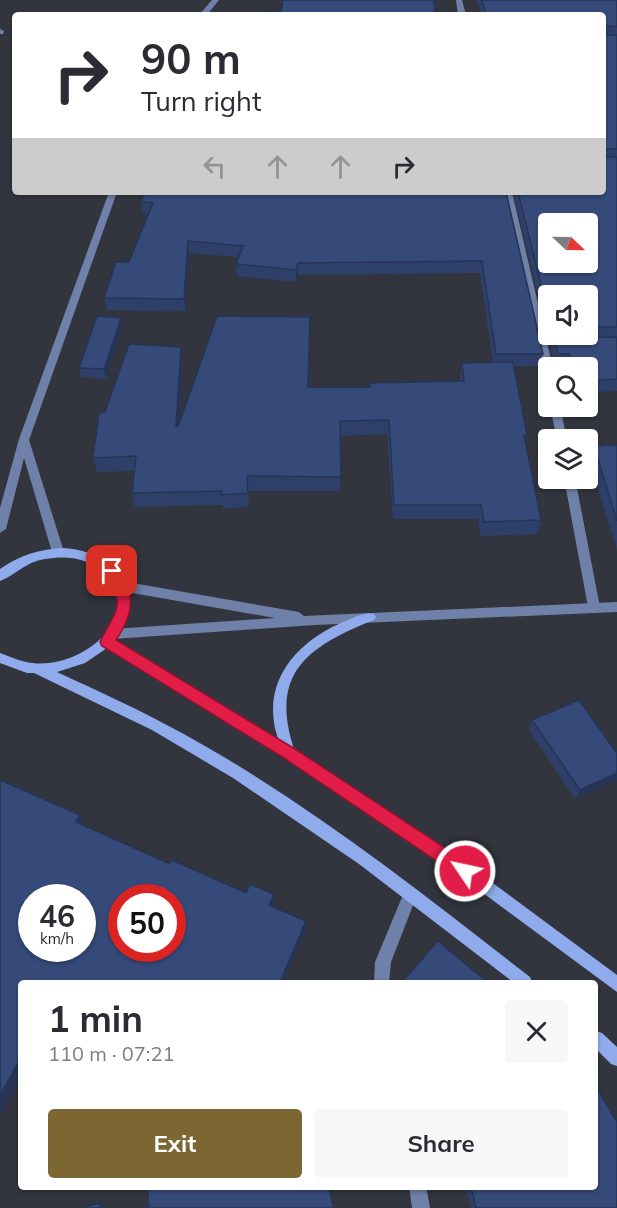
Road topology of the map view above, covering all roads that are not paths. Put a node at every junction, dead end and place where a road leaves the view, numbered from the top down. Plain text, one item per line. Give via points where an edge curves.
1 (216, 0) edge
2 (206, 12) edge
3 (112, 195) edge
4 (508, 195) edge
5 (549, 357) edge
6 (24, 439) junction
7 (571, 489) edge
8 (0, 529) edge
9 (58, 552) junction
10 (0, 576) edge
11 (121, 586) junction
12 (594, 607) junction
13 (617, 607) edge
14 (369, 617) junction
15 (315, 620) junction
16 (110, 638) junction
17 (0, 658) edge
18 (39, 670) junction
19 (289, 753) junction
20 (410, 895) junction
21 (381, 980) edge
22 (522, 980) edge
23 (617, 984) edge
24 (598, 1041) edge
25 (617, 1058) edge
26 (418, 1190) edge
27 (422, 1208) edge

1 - 2 street
3 - 6 street
4 - 5 street
6 - 8 street
6 - 9 street
7 - 12 street
9 - 10 main road via 22,561
9 - 11 main road via 97,560 112,571
11 - 15 street
11 - 16 main road via 123,610
12 - 13 street
12 - 14 street
14 - 15 street
14 - 19 main road via 325,636 292,666 284,681 277,715
15 - 16 street
16 - 18 main road via 76,663
16 - 19 main road
17 - 18 main road
18 - 20 main road via 194,747 310,822
19 - 23 main road via 465,871
20 - 21 street via 383,962
20 - 22 main road
24 - 25 main road
26 - 27 street

